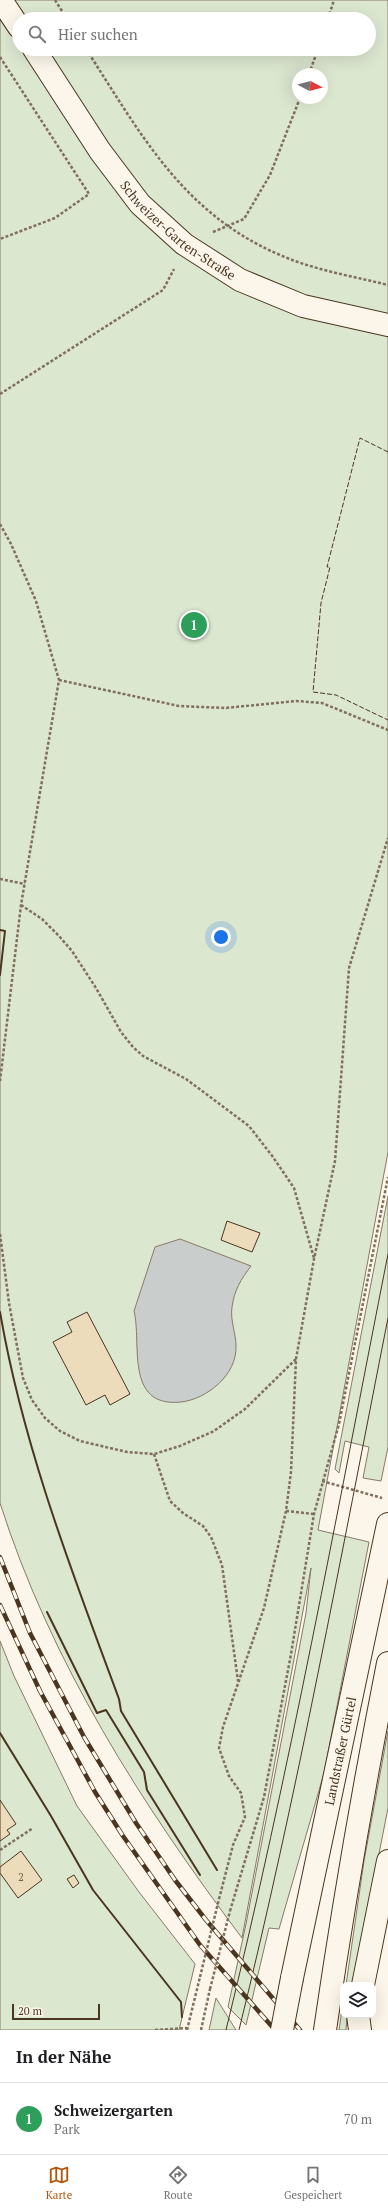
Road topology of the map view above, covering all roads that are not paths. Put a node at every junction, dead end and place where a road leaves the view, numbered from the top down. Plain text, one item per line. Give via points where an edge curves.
1 (1, 0) edge
2 (12, 16) edge
3 (39, 56) edge
4 (388, 325) edge
5 (388, 1524) edge
6 (388, 1663) edge
7 (388, 1861) edge
8 (364, 1982) edge
9 (358, 2018) edge
10 (326, 2023) edge
11 (282, 2030) edge
12 (360, 2030) edge

1 - 2 main road
3 - 4 main road, Schweizer-Garten-Straße via 100,151 140,204 184,244 240,280 304,306
5 - 11 main road, Landstraßer Gürtel, bridge
6 - 10 main road via 360,1806
7 - 8 main road
9 - 12 main road

